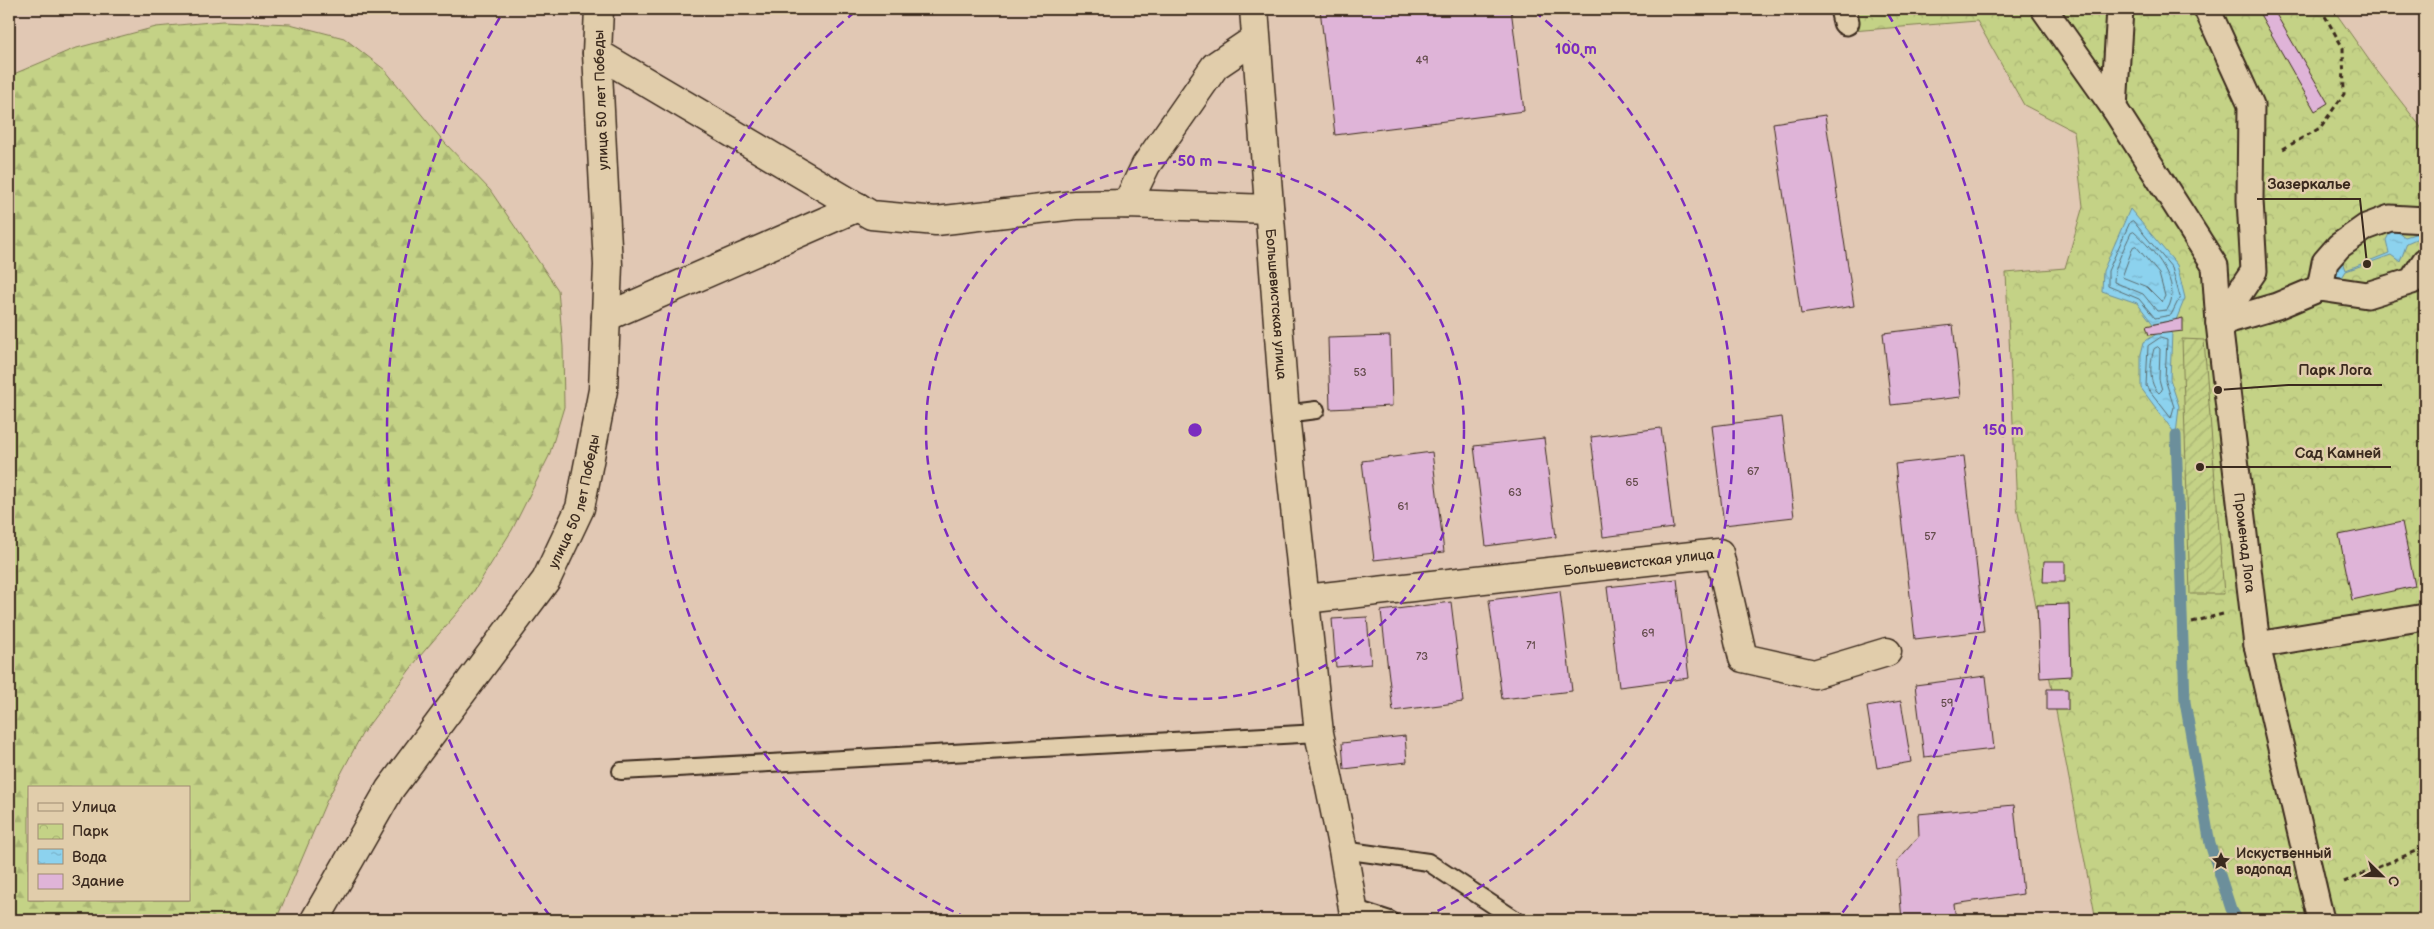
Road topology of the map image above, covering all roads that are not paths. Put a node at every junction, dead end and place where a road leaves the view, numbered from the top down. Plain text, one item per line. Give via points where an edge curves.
1 (599, 9) edge
2 (1254, 9) edge
3 (2044, 9) edge
4 (2120, 9) edge
5 (2207, 9) edge
6 (1255, 39) junction
7 (597, 53) junction
8 (2114, 108) junction
9 (1127, 204) junction
10 (858, 207) junction
11 (1269, 209) junction
12 (2425, 220) edge
13 (2425, 261) edge
14 (2320, 288) junction
15 (606, 317) junction
16 (2219, 323) junction
17 (1316, 410) dead end
18 (1285, 414) junction
19 (1305, 599) junction
20 (2425, 617) edge
21 (2257, 645) junction
22 (1887, 652) dead end
23 (1320, 733) junction
24 (621, 771) dead end
25 (1343, 850) junction
26 (1354, 914) edge
27 (315, 920) edge
28 (1390, 920) edge
29 (1516, 920) edge
30 (2321, 920) edge

1 - 7 street, улица 50 лет Победы
2 - 6 street, Большевистская улица
3 - 8 street, Променад Лога
4 - 8 street
5 - 16 street via 2251,105 2250,200 2254,271
6 - 9 street via 1215,66 1146,165
6 - 11 street, Большевистская улица
7 - 10 street
7 - 15 street, улица 50 лет Победы via 608,265
8 - 16 street, Променад Лога via 2215,266
9 - 10 street via 1075,205 936,220 871,214
9 - 11 street
10 - 15 street
11 - 18 street, Большевистская улица
12 - 14 street via 2390,218 2366,227 2339,246 2325,262
13 - 14 street via 2412,281 2366,295
14 - 16 street via 2277,306
15 - 27 street, улица 50 лет Победы via 603,390 580,508 546,580 390,789
16 - 21 street, Променад Лога
17 - 18 lane
18 - 19 street, Большевистская улица
19 - 22 street, Большевистская улица via 1719,553 1743,658 1814,674
19 - 23 street, Большевистская улица
20 - 21 street
21 - 30 street, Променад Лога
23 - 24 lane
23 - 25 street, Большевистская улица
25 - 26 street, Большевистская улица
25 - 29 lane via 1428,862
26 - 28 lane

